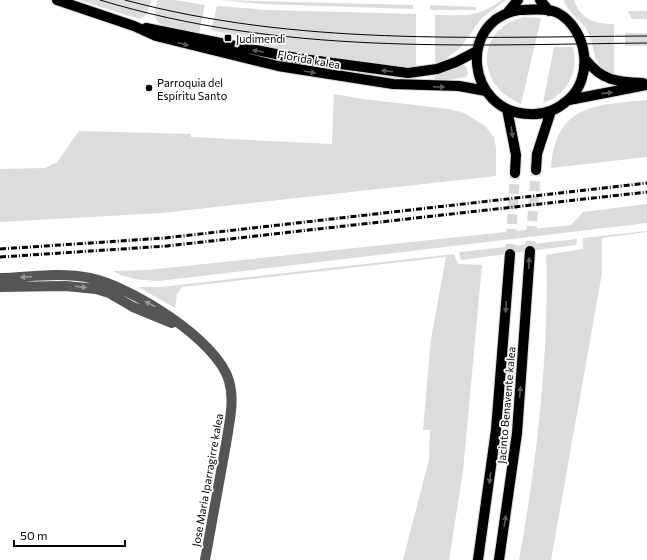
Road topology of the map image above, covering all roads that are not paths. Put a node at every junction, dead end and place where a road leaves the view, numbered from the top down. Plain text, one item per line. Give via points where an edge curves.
1 (57, 0) edge
2 (518, 0) edge
3 (540, 0) edge
4 (549, 11) junction
5 (508, 12) junction
6 (134, 26) junction
7 (477, 51) junction
8 (585, 59) junction
9 (647, 84) edge
10 (486, 91) junction
11 (569, 100) junction
12 (507, 109) junction
13 (551, 111) junction
14 (536, 170) tunnel mouth
15 (515, 173) tunnel mouth
16 (530, 251) tunnel mouth
17 (510, 254) tunnel mouth
18 (0, 278) edge
19 (0, 288) edge
20 (181, 327) junction
21 (205, 560) edge
22 (478, 560) edge
23 (499, 560) edge

1 - 6 main road, Florida kalea
2 - 5 main road
3 - 4 main road
4 - 5 main road
4 - 8 main road via 558,13 572,26 580,40
5 - 7 main road via 489,26
7 -> 6 main road, Florida kalea via 437,69 408,73 296,58
6 -> 10 main road, Florida kalea via 180,43 278,66 393,84 459,86
7 - 10 main road via 477,69
8 - 9 main road via 594,70 610,79
8 - 11 main road via 582,78
11 -> 9 main road
10 - 12 main road via 494,101
11 - 13 main road
12 - 13 main road via 524,114
12 -> 15 main road via 516,155
13 - 14 main road via 537,154
23 -> 16 main road, Jacinto Benavente kalea via 517,434
17 -> 22 main road, Jacinto Benavente kalea via 496,430
20 -> 18 street, Jose Maria Iparragirre kalea via 163,311 101,280 61,275
19 -> 20 street, Jose Maria Iparragirre kalea via 66,286 96,289
20 - 21 street, Jose Maria Iparragirre kalea via 197,337 218,360 229,381 231,409

